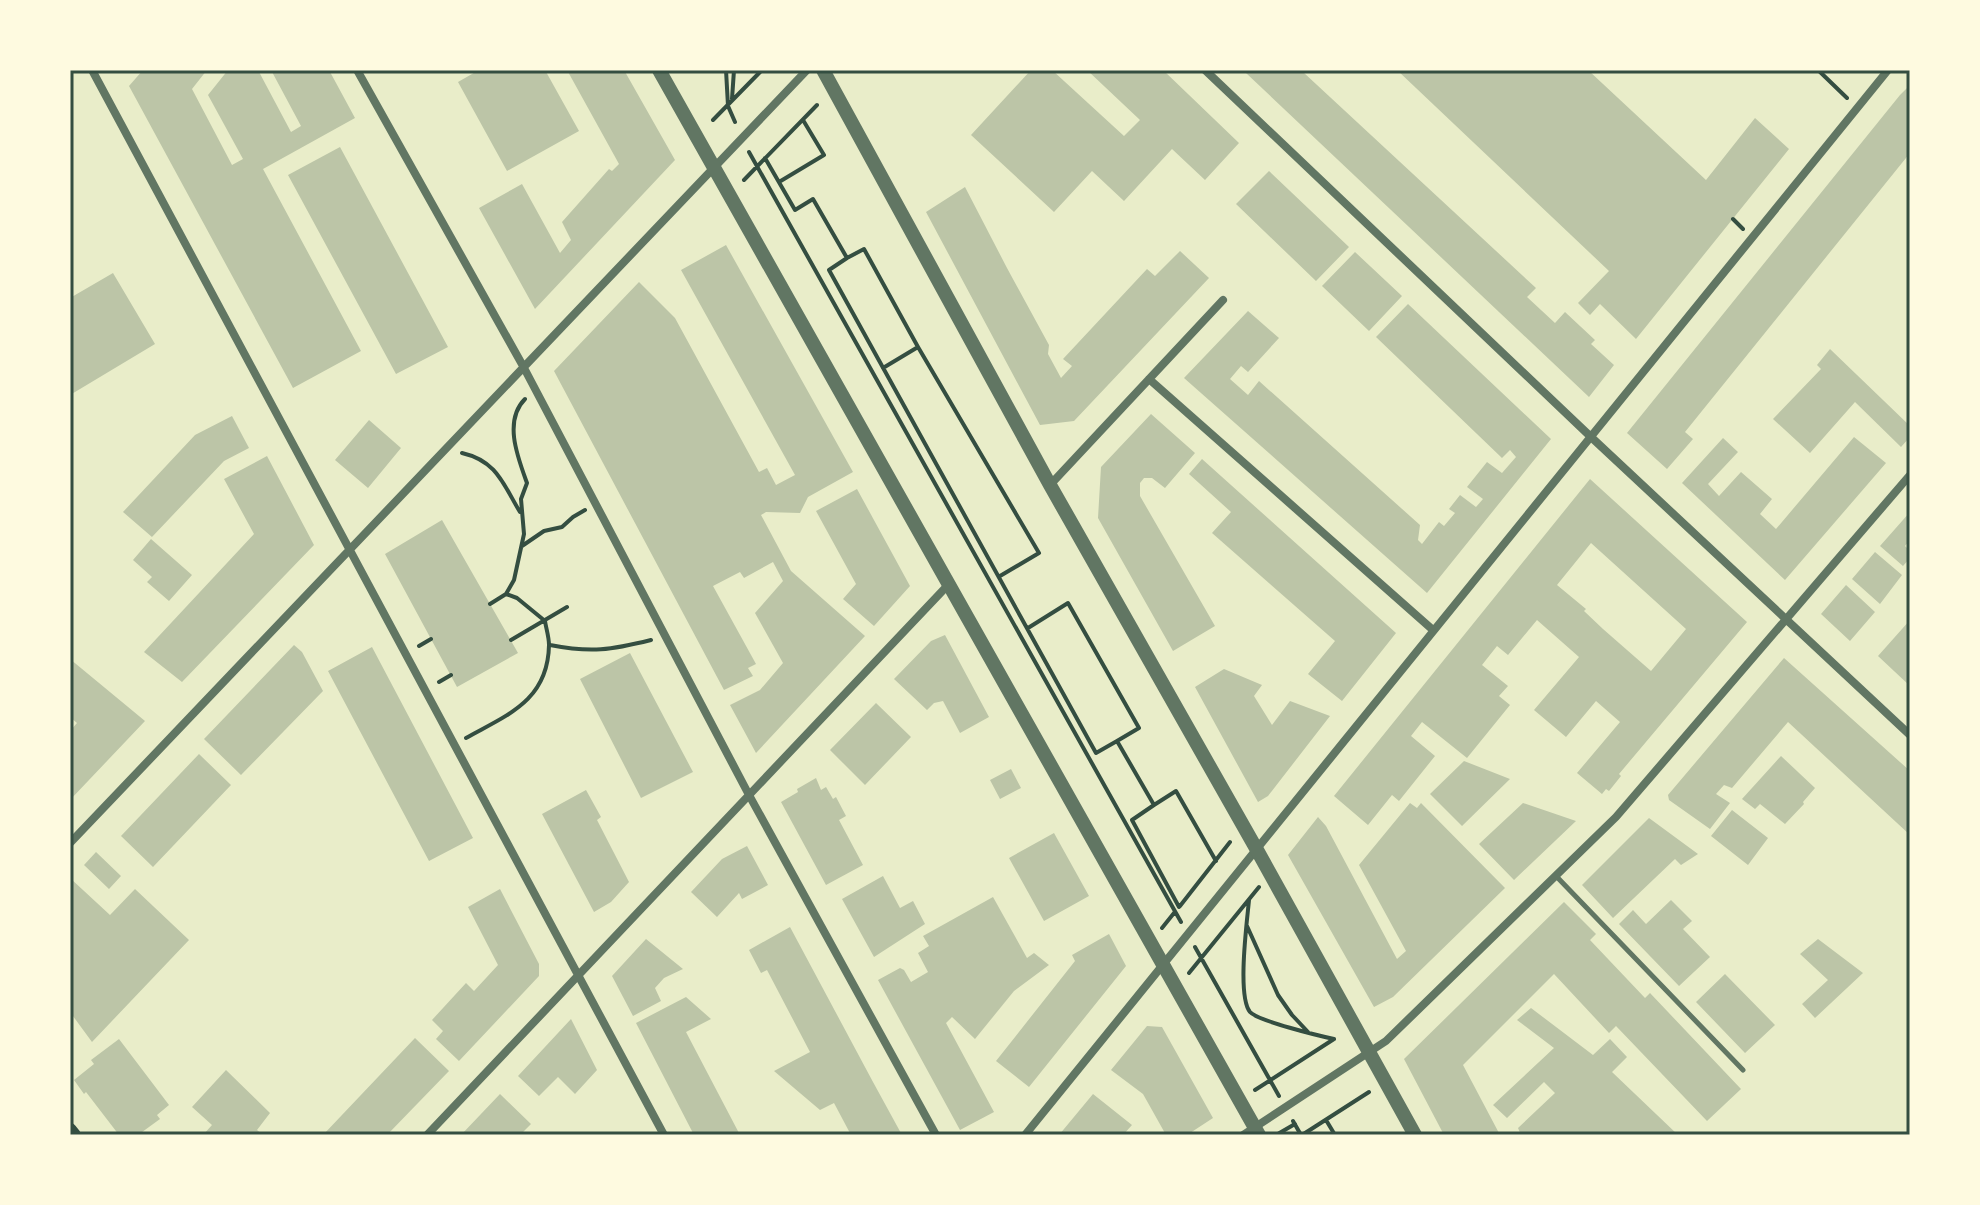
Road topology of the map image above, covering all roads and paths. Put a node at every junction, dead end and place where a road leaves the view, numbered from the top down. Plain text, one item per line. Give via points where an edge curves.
1 (92, 70) edge
2 (357, 70) edge
3 (659, 70) edge
4 (726, 70) edge
5 (734, 70) edge
6 (762, 70) edge
7 (807, 70) edge
8 (823, 70) edge
9 (1206, 70) edge
10 (1818, 70) edge
11 (1888, 70) edge
12 (730, 104) junction
13 (817, 105) dead end
14 (1857, 108) junction
15 (713, 120) dead end
16 (803, 120) junction
17 (742, 138) junction
18 (765, 158) junction
19 (757, 166) junction
20 (713, 167) junction
21 (744, 180) dead end
22 (779, 182) junction
23 (847, 258) junction
24 (1223, 300) dead end
25 (918, 347) junction
26 (523, 366) junction
27 (883, 368) junction
28 (1149, 379) junction
29 (535, 389) junction
30 (1591, 437) junction
31 (446, 449) junction
32 (1910, 475) edge
33 (1050, 485) junction
34 (596, 505) junction
35 (521, 515) junction
36 (522, 546) junction
37 (350, 551) junction
38 (999, 577) junction
39 (948, 585) junction
40 (506, 594) junction
41 (490, 604) dead end
42 (567, 607) dead end
43 (1786, 618) junction
44 (545, 621) junction
45 (1028, 628) junction
46 (1433, 630) junction
47 (665, 636) junction
48 (511, 640) dead end
49 (549, 645) junction
50 (1910, 735) edge
51 (1117, 741) junction
52 (455, 744) junction
53 (749, 795) junction
54 (1154, 805) junction
55 (1230, 842) dead end
56 (70, 843) edge
57 (1257, 850) junction
58 (1216, 861) junction
59 (1556, 876) junction
60 (1260, 887) dead end
61 (1249, 900) junction
62 (1177, 910) junction
63 (1247, 924) junction
64 (1187, 935) junction
65 (1201, 958) junction
66 (1163, 965) junction
67 (580, 975) junction
68 (1187, 975) dead end
69 (1309, 1033) junction
70 (1370, 1053) junction
71 (1743, 1070) dead end
72 (1271, 1080) junction
73 (1252, 1092) dead end
74 (1369, 1092) dead end
75 (1286, 1108) junction
76 (1326, 1120) junction
77 (1295, 1124) junction
78 (70, 1130) edge
79 (1252, 1132) edge
80 (74, 1135) edge
81 (427, 1135) edge
82 (664, 1135) edge
83 (936, 1135) edge
84 (1025, 1135) edge
85 (1276, 1135) edge
86 (1301, 1135) edge
87 (1335, 1135) edge
88 (1415, 1135) edge

1 - 37 street
2 - 26 street
3 - 20 street
4 - 12 path
5 - 12 path
6 - 12 path
7 - 17 street
8 - 33 street
9 - 30 street
10 - 14 path
11 - 14 street
12 - 15 path
12 - 17 path
13 - 16 path
14 - 30 street
16 - 18 path
16 - 22 path via 824,155
17 - 19 path
17 - 20 street
18 - 19 path
18 - 22 path
19 - 21 path
19 - 62 path
20 - 26 street
20 - 39 street
22 - 23 path via 795,210 813,199
23 - 25 path via 864,249
23 - 27 path via 829,270
24 - 28 street
25 - 27 path
25 - 38 path via 1039,553
26 - 29 street
26 - 31 street
27 - 38 path
28 - 33 street
28 - 46 street
29 - 34 street
29 - 35 path via 515,415 514,447 527,483
30 - 43 street
30 - 46 street
31 - 35 path via 492,466
31 - 37 street
32 - 43 street
33 - 57 street
34 - 36 path
34 - 47 street
35 - 36 path
36 - 40 path
37 - 52 street
37 - 56 street
38 - 45 path
39 - 53 street
39 - 66 street
40 - 41 path
40 - 44 path
42 - 44 path
43 - 50 street
43 - 59 street via 1616,817
44 - 48 path
44 - 49 path
45 - 51 path via 1096,753
45 - 51 path via 1068,603 1139,728
46 - 57 street
47 - 49 path via 601,650
47 - 53 street
49 - 52 path via 539,686 526,703
51 - 54 path
52 - 67 street
53 - 67 street
53 - 83 street
54 - 58 path via 1176,791
54 - 62 path via 1132,820
55 - 58 path
57 - 64 street
57 - 70 street
58 - 62 path
59 - 70 street
59 - 71 lane
60 - 61 path
61 - 63 path
61 - 65 path
62 - 64 path
63 - 69 path via 1278,995
63 - 69 path via 1243,983 1248,1009 1252,1015
64 - 65 path
64 - 66 street
65 - 68 path
65 - 72 path
66 - 79 street
66 - 84 street
67 - 81 street
67 - 82 street
69 - 72 path via 1334,1039
70 - 75 street
70 - 88 street
72 - 73 path
72 - 75 path
74 - 76 path
75 - 77 path
75 - 79 street
76 - 86 path
76 - 87 path
77 - 85 path
77 - 86 path
78 - 80 main road

